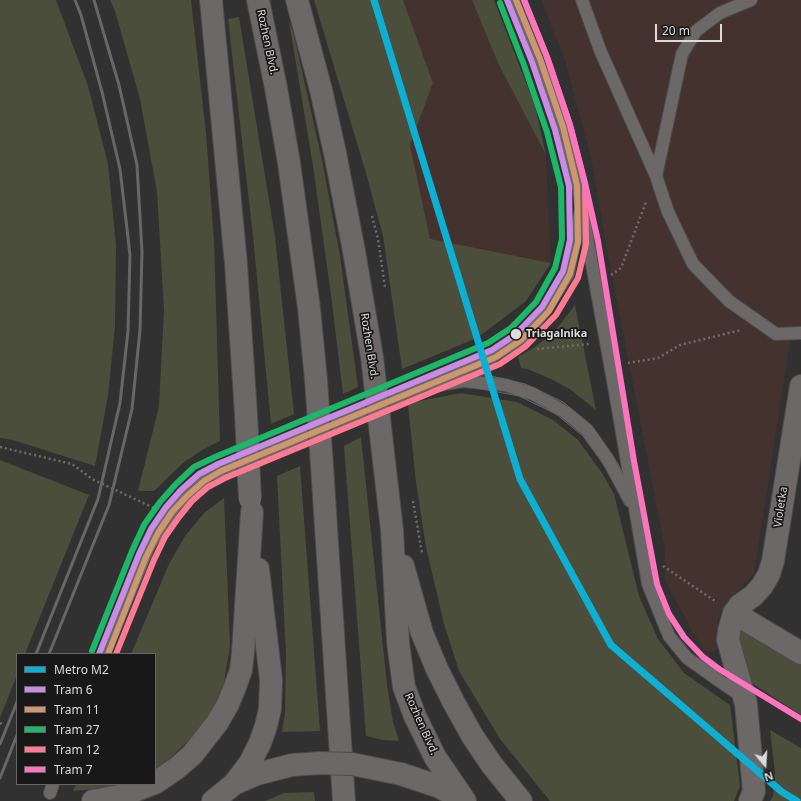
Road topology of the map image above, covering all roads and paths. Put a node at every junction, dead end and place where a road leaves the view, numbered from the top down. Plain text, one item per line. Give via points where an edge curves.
1 (211, 0) edge
2 (258, 0) edge
3 (297, 0) edge
4 (512, 0) edge
5 (582, 0) edge
6 (751, 0) edge
7 (656, 176) junction
8 (581, 206) junction
9 (596, 287) junction
10 (742, 330) dead end
11 (801, 333) edge
12 (590, 344) dead end
13 (535, 349) dead end
14 (610, 366) junction
15 (801, 386) edge
16 (412, 389) junction
17 (0, 447) edge
18 (793, 480) edge
19 (412, 496) dead end
20 (152, 506) dead end
21 (251, 506) junction
22 (635, 511) junction
23 (392, 530) junction
24 (422, 560) dead end
25 (663, 561) dead end
26 (734, 613) junction
27 (104, 653) edge
28 (801, 653) edge
29 (744, 698) junction
30 (156, 782) edge
31 (234, 784) junction
32 (150, 785) edge
33 (93, 801) edge
34 (213, 801) edge
35 (344, 801) edge
36 (462, 801) edge
37 (465, 801) edge
38 (521, 801) edge
39 (750, 801) edge

1 - 21 main road, bridge via 236,264
2 - 35 main road, Rozhen Blvd., bridge via 289,163 309,308
3 - 23 main road, Rozhen Blvd., bridge via 321,90 354,251 372,357
4 - 8 lane via 560,116
5 - 7 lane via 600,50
6 - 7 lane via 720,13 696,31 682,54
7 - 9 path via 621,268
7 - 11 lane via 668,212 693,264 729,301 776,334
8 - 9 lane
8 - 16 lane via 568,274 544,312 523,337 492,357
9 - 14 lane
10 - 14 path via 680,345 658,358
12 - 13 path
14 - 22 lane
15 - 18 street, Violetka
16 - 22 lane via 463,381 505,385 533,394 565,412 587,430 607,458
16 - 27 lane via 208,476 176,506 149,546
17 - 20 path via 72,464 92,479
18 - 26 street, Violetka via 769,574 762,586
19 - 24 path
21 - 30 main road via 241,670 227,706 217,723 192,755
21 - 31 main road via 271,695 270,709 260,743 250,763
22 - 29 lane via 648,584 669,636 687,658
23 - 37 main road, Rozhen Blvd. via 398,642 404,687 435,757
23 - 38 main road via 422,633 437,669 473,737
25 - 26 path via 664,567
26 - 28 street
26 - 29 street via 728,640
29 - 39 street via 754,791
31 - 34 main road
31 - 36 main road, bridge via 257,774 292,765 352,764 401,774 437,786
32 - 33 main road via 124,796

